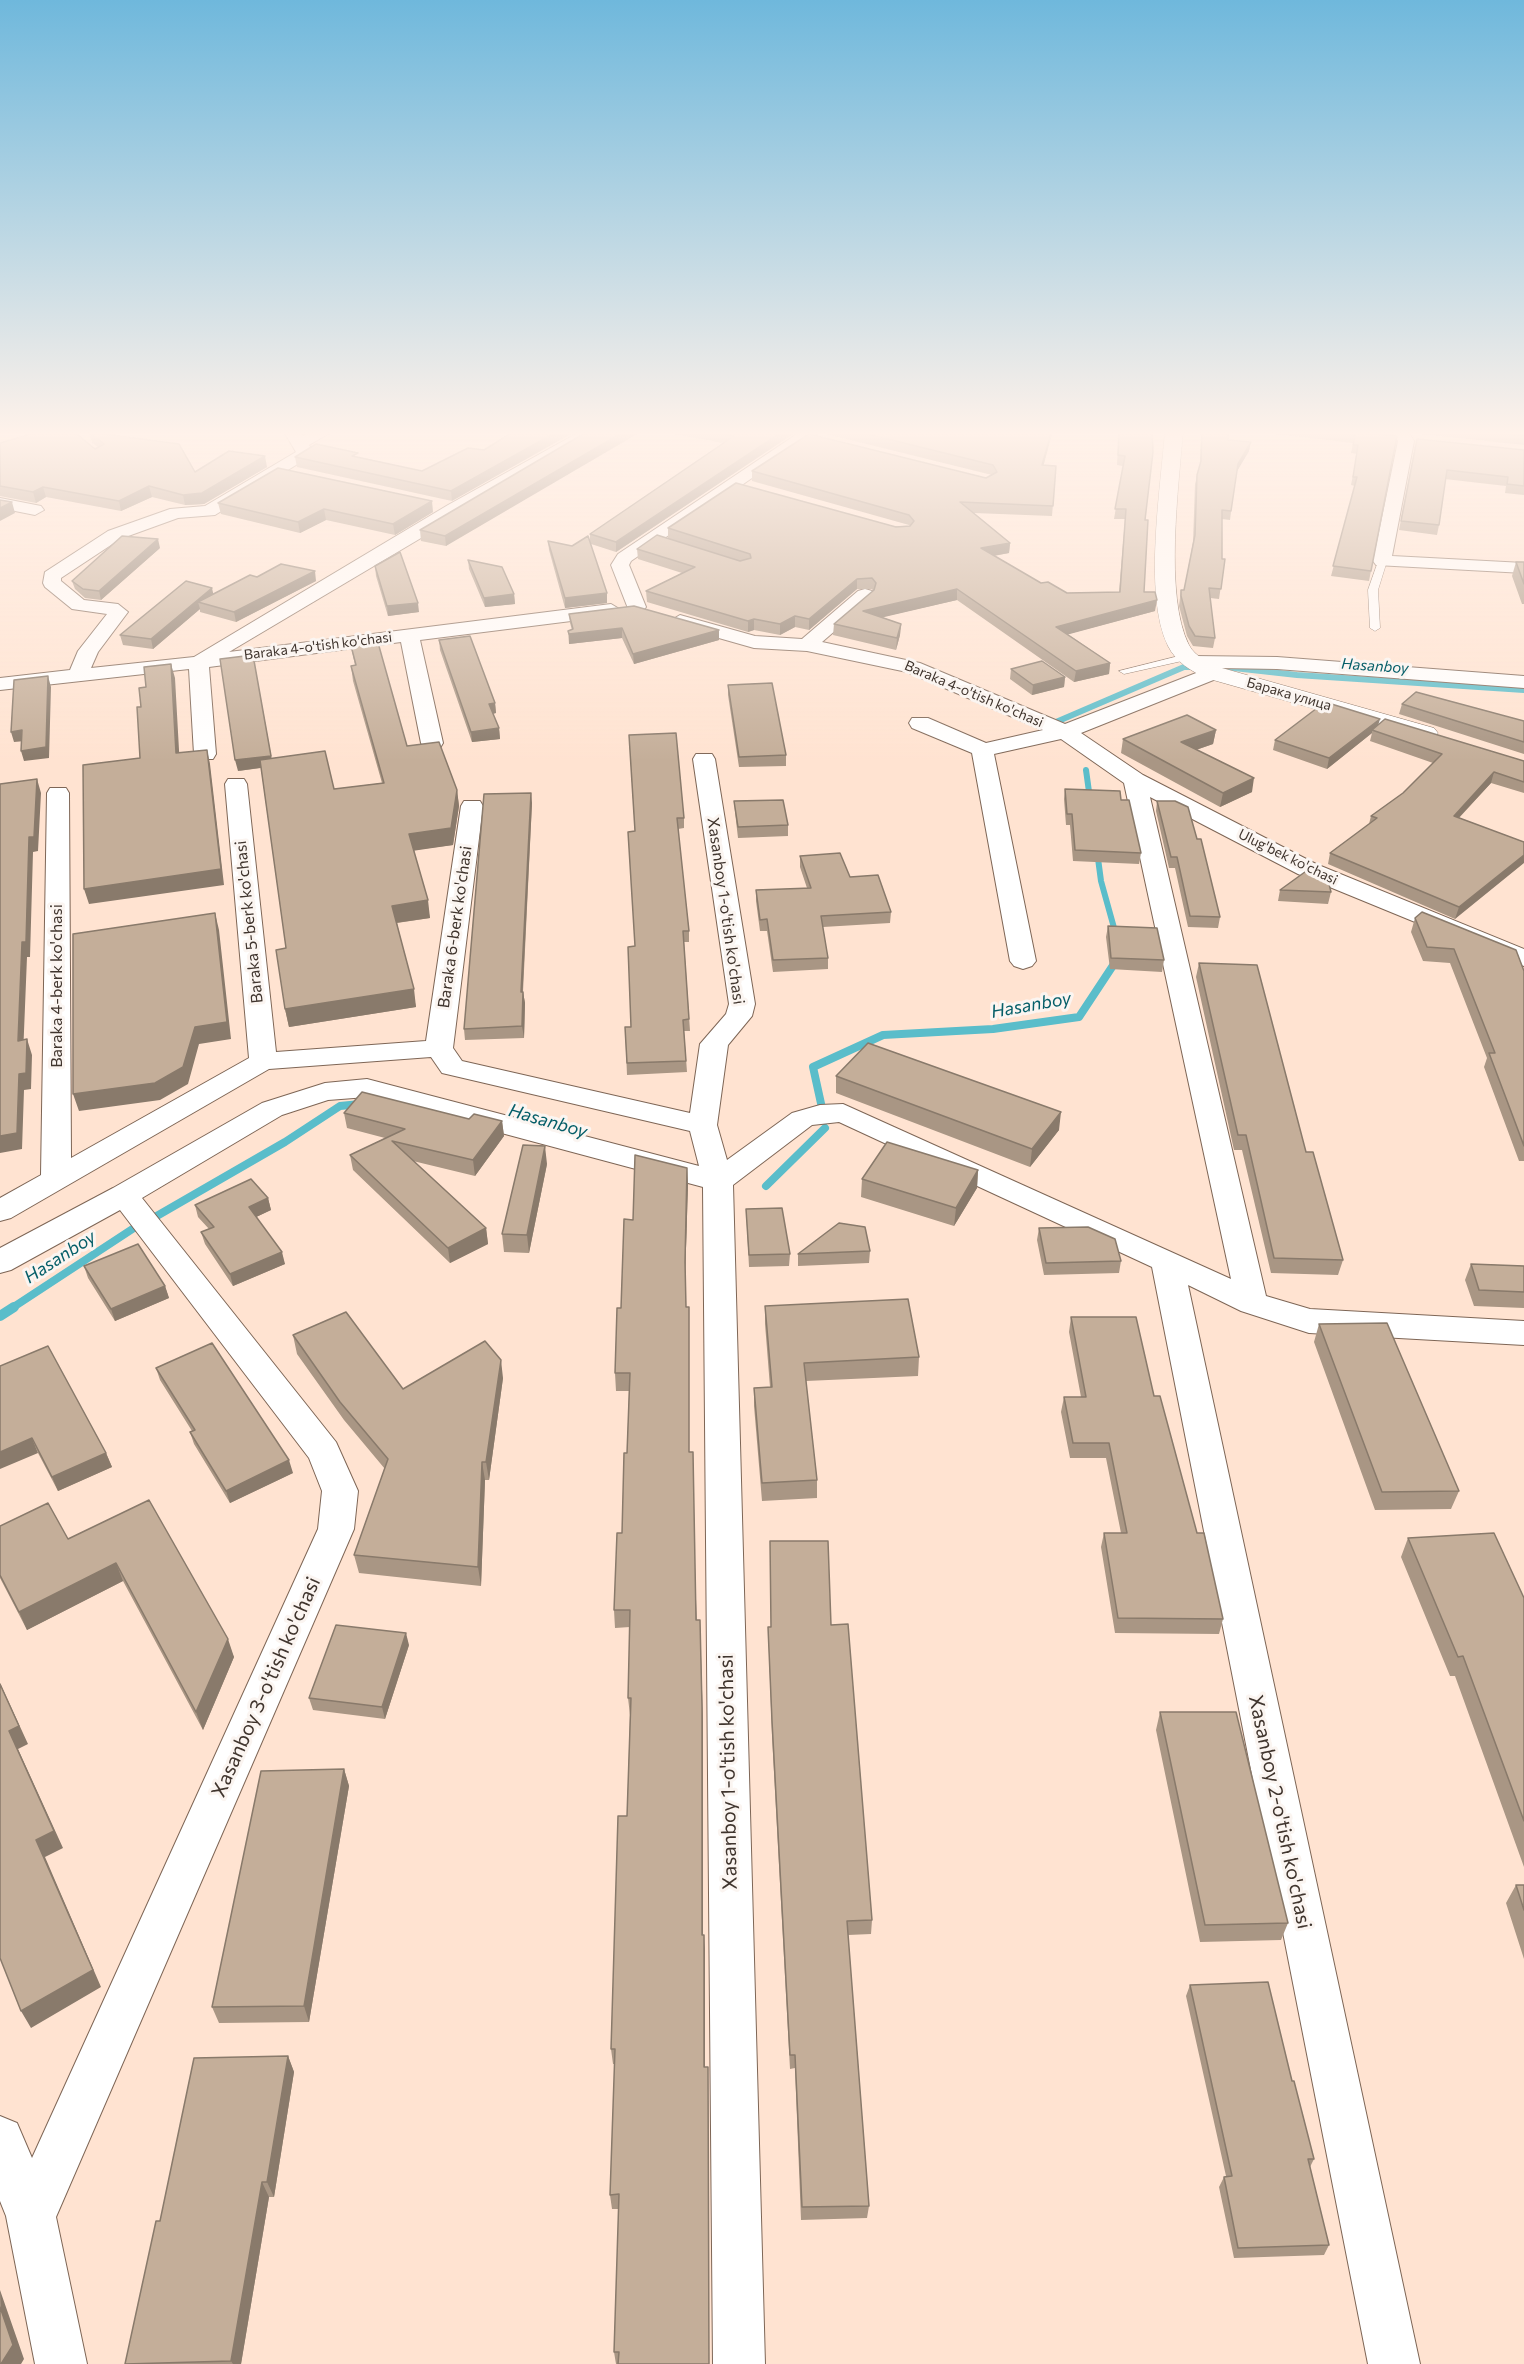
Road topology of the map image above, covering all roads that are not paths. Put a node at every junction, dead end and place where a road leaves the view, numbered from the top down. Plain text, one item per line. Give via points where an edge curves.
1 (106, 540) edge
2 (402, 540) edge
3 (657, 540) edge
4 (1169, 540) edge
5 (1386, 540) edge
6 (1382, 561) junction
7 (1524, 568) edge
8 (865, 594) edge
9 (636, 607) junction
10 (1375, 628) dead end
11 (409, 634) junction
12 (807, 645) junction
13 (200, 662) junction
14 (1201, 666) junction
15 (1124, 671) dead end
16 (78, 675) junction
17 (1524, 682) edge
18 (0, 684) edge
19 (920, 723) dead end
20 (1065, 732) junction
21 (1447, 740) edge
22 (432, 743) edge
23 (982, 750) junction
24 (205, 754) edge
25 (704, 759) dead end
26 (1135, 780) junction
27 (236, 784) dead end
28 (58, 793) dead end
29 (472, 806) dead end
30 (1023, 961) dead end
31 (1522, 961) edge
32 (439, 1048) junction
33 (263, 1060) junction
34 (237, 1075) junction
35 (272, 1109) junction
36 (703, 1125) junction
37 (56, 1178) junction
38 (718, 1181) junction
39 (124, 1195) junction
40 (0, 1211) edge
41 (1167, 1261) junction
42 (0, 1262) edge
43 (1252, 1303) junction
44 (1524, 1333) edge
45 (0, 2140) edge
46 (31, 2216) junction
47 (61, 2364) edge
48 (739, 2364) edge
49 (1394, 2364) edge

1 - 16 street via 52,576 52,583 79,605 118,612 88,651
2 - 13 street
3 - 9 street via 624,558 620,565
4 - 14 main road via 1166,603 1174,636
5 - 6 street
6 - 7 street
6 - 10 lane via 1373,590
8 - 12 street
9 - 11 street, Baraka 4-o'tish ko'chasi
9 - 12 street, Baraka 4-o'tish ko'chasi via 754,642
11 - 13 street, Baraka 4-o'tish ko'chasi
11 - 22 street
12 - 20 street, Baraka 4-o'tish ko'chasi via 913,667
13 - 16 street, Baraka 4-o'tish ko'chasi
13 - 24 street
14 - 15 lane
14 - 17 street via 1277,663
14 - 20 street
14 - 21 main road, Барака улица
16 - 18 street, Baraka 4-o'tish ko'chasi
19 - 23 street
20 - 23 street
20 - 26 street, Ulug'bek ko'chasi
23 - 30 street
25 - 36 street, Xasanboy 1-o'tish ko'chasi via 742,1004 739,1016 714,1044
26 - 31 street, Ulug'bek ko'chasi via 1307,869
26 - 43 street
27 - 33 street, Baraka 5-berk ko'chasi
28 - 37 street, Baraka 4-berk ko'chasi
29 - 32 street, Baraka 6-berk ko'chasi
32 - 33 street
32 - 36 street via 452,1067
33 - 34 street
34 - 35 street
34 - 37 street
35 - 38 street via 325,1092 367,1088
35 - 39 street
36 - 38 street, Xasanboy 1-o'tish ko'chasi
37 - 40 street
38 - 41 street via 802,1119 843,1113
38 - 48 street, Xasanboy 1-o'tish ko'chasi
39 - 42 street
39 - 46 street, Xasanboy 3-o'tish ko'chasi via 324,1452 340,1491 336,1529
41 - 43 street
41 - 49 street, Xasanboy 2-o'tish ko'chasi
43 - 44 street via 1309,1320
45 - 46 street
46 - 47 street

